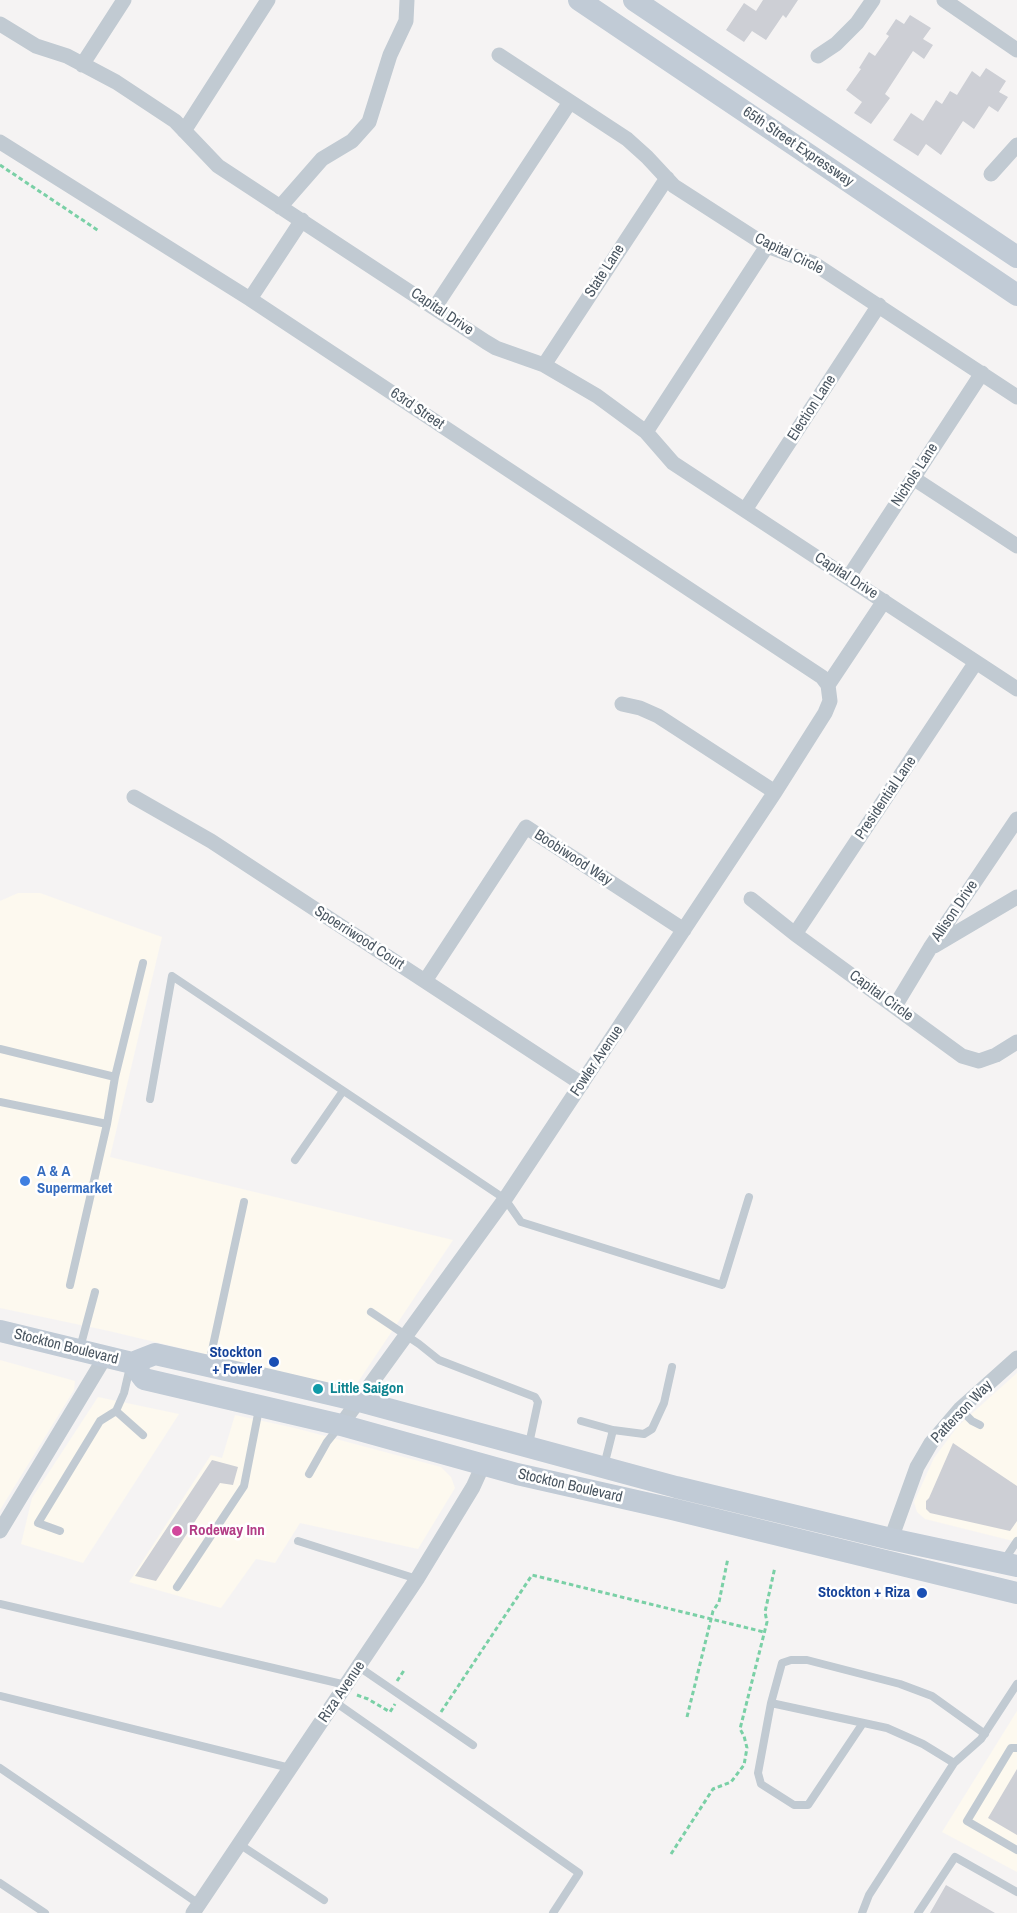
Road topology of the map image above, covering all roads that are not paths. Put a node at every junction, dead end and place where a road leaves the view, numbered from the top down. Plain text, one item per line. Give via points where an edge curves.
1 (124, 0) edge
2 (268, 0) edge
3 (407, 0) edge
4 (579, 0) edge
5 (634, 0) edge
6 (873, 0) edge
7 (944, 0) edge
8 (0, 24) edge
9 (1017, 50) edge
10 (499, 55) dead end
11 (818, 56) dead end
12 (82, 65) junction
13 (570, 102) junction
14 (184, 131) junction
15 (0, 142) edge
16 (1017, 145) edge
17 (991, 174) dead end
18 (667, 178) junction
19 (280, 207) junction
20 (302, 220) junction
21 (767, 246) junction
22 (1017, 257) edge
23 (1017, 295) edge
24 (250, 299) junction
25 (879, 305) junction
26 (435, 307) junction
27 (544, 365) junction
28 (982, 373) junction
29 (1017, 397) edge
30 (646, 432) junction
31 (913, 478) junction
32 (745, 510) junction
33 (1017, 546) edge
34 (848, 578) junction
35 (884, 601) junction
36 (976, 662) junction
37 (828, 685) junction
38 (1017, 689) edge
39 (622, 704) dead end
40 (775, 792) junction
41 (134, 797) dead end
42 (1017, 819) edge
43 (1017, 897) edge
44 (751, 899) dead end
45 (684, 930) junction
46 (795, 934) junction
47 (930, 948) junction
48 (143, 963) dead end
49 (425, 981) junction
50 (895, 1006) junction
51 (1017, 1042) edge
52 (0, 1049) edge
53 (115, 1077) junction
54 (582, 1084) junction
55 (343, 1091) junction
56 (150, 1099) dead end
57 (0, 1102) edge
58 (107, 1124) junction
59 (295, 1160) dead end
60 (749, 1197) dead end
61 (505, 1199) junction
62 (244, 1202) dead end
63 (70, 1285) dead end
64 (95, 1292) dead end
65 (371, 1312) dead end
66 (0, 1331) edge
67 (406, 1335) junction
68 (80, 1350) junction
69 (105, 1357) junction
70 (1017, 1358) edge
71 (132, 1363) junction
72 (209, 1366) junction
73 (672, 1367) dead end
74 (359, 1401) junction
75 (259, 1407) junction
76 (960, 1409) junction
77 (116, 1411) junction
78 (581, 1421) dead end
79 (341, 1425) junction
80 (980, 1425) dead end
81 (613, 1430) junction
82 (143, 1434) dead end
83 (488, 1437) junction
84 (528, 1448) junction
85 (483, 1465) junction
86 (604, 1468) junction
87 (309, 1474) dead end
88 (752, 1528) junction
89 (0, 1531) edge
90 (60, 1532) dead end
91 (891, 1539) junction
92 (298, 1540) dead end
93 (1017, 1541) edge
94 (1010, 1565) edge
95 (417, 1580) junction
96 (177, 1587) dead end
97 (1017, 1593) edge
98 (0, 1604) edge
99 (358, 1667) junction
100 (1017, 1684) edge
101 (350, 1689) junction
102 (0, 1696) edge
103 (335, 1702) junction
104 (771, 1703) junction
105 (863, 1723) junction
106 (985, 1734) junction
107 (473, 1745) dead end
108 (1017, 1748) edge
109 (954, 1763) junction
110 (0, 1768) edge
111 (291, 1768) junction
112 (239, 1844) junction
113 (1017, 1850) edge
114 (0, 1883) edge
115 (1017, 1892) edge
116 (324, 1900) dead end
117 (196, 1908) edge
118 (45, 1913) edge
119 (553, 1913) edge
120 (862, 1913) edge
121 (918, 1913) edge

1 - 12 street
2 - 14 street
3 - 19 street via 406,21 390,55 369,122 352,141 321,159
4 - 23 main road, 65th Street Expressway
5 - 22 main road, 65th Street Expressway
6 - 11 street via 857,23
7 - 9 street
8 - 12 street, Capital Drive via 36,46
10 - 13 street, Capital Circle
12 - 14 street, Capital Drive via 116,82
13 - 18 street, Capital Circle via 627,139
13 - 26 street
14 - 19 street, Capital Drive via 218,166
15 - 24 street, 63rd Street
16 - 17 street
18 - 21 street, Capital Circle
18 - 27 street, State Lane
19 - 20 street, Capital Drive
20 - 24 street
20 - 26 street, Capital Drive
21 - 25 street, Capital Circle via 813,263
21 - 30 street
24 - 37 street, 63rd Street via 822,677
25 - 28 street, Capital Circle
25 - 32 street, Election Lane
26 - 27 street, Capital Drive via 496,348
27 - 30 street, Capital Drive via 597,396
28 - 29 street, Capital Circle
28 - 31 street, Nichols Lane
30 - 32 street, Capital Drive via 673,463
31 - 33 street
31 - 34 street, Nichols Lane
32 - 34 street, Capital Drive
34 - 35 street, Capital Drive
35 - 36 street, Capital Drive
35 - 37 street, Capital Drive
36 - 38 street, Capital Drive
36 - 46 street, Presidential Lane
37 - 40 street, Fowler Avenue via 830,701 825,713
39 - 40 street via 658,716
40 - 45 street, Fowler Avenue
41 - 49 street, Spoerriwood Court via 211,841
42 - 47 street, Allison Drive
43 - 47 street
44 - 46 street, Capital Circle
45 - 49 street, Boobiwood Way via 526,827
45 - 54 street, Fowler Avenue
46 - 50 street, Capital Circle
47 - 50 street, Allison Drive
48 - 53 lane
49 - 54 street, Spoerriwood Court
50 - 51 street, Capital Circle via 962,1056 979,1061
52 - 53 lane
53 - 58 lane
54 - 61 street, Fowler Avenue
55 - 56 lane via 172,976
55 - 59 lane
55 - 61 lane
57 - 58 lane
58 - 63 lane
60 - 61 lane via 722,1285 521,1222
61 - 67 street, Fowler Avenue
62 - 72 lane
64 - 68 lane
65 - 67 lane
66 - 68 main road, Stockton Boulevard
67 - 74 street, Fowler Avenue
67 - 84 lane via 439,1360 536,1397
68 - 69 main road, Stockton Boulevard
69 - 71 main road, Stockton Boulevard
69 - 89 street
70 - 76 street, Patterson Way
71 - 72 main road, Stockton Boulevard via 155,1354
71 - 75 main road, Stockton Boulevard via 144,1379
71 - 77 lane
72 - 74 main road, Stockton Boulevard
73 - 81 lane via 664,1403 652,1429 644,1434
74 - 79 street, Fowler Avenue
74 - 83 main road, Stockton Boulevard
75 - 79 main road, Stockton Boulevard
75 - 96 lane via 244,1486
76 - 80 lane
76 - 91 street, Patterson Way via 931,1443 917,1467
77 - 82 lane
77 - 90 lane via 100,1421 38,1524
78 - 81 lane
79 - 85 main road, Stockton Boulevard
79 - 87 lane
81 - 86 lane
83 - 84 main road, Stockton Boulevard
83 - 85 main road
84 - 86 main road, Stockton Boulevard
85 - 88 main road, Stockton Boulevard
85 - 95 street, Riza Avenue
86 - 91 main road, Stockton Boulevard
88 - 91 main road via 772,1519 869,1544
88 - 97 main road, Stockton Boulevard
91 - 94 main road, Stockton Boulevard
92 - 95 lane
93 - 94 lane
95 - 99 street, Riza Avenue
98 - 101 lane
99 - 101 street, Riza Avenue
99 - 107 lane
100 - 106 lane
101 - 103 street, Riza Avenue
102 - 111 lane
103 - 111 street, Riza Avenue
103 - 119 lane via 579,1873
104 - 105 lane
104 - 105 lane via 758,1773 761,1784 794,1805 808,1805
104 - 106 lane via 782,1663 807,1660 932,1696
105 - 109 lane via 887,1728
106 - 109 lane
108 - 113 lane via 1011,1748 967,1821
109 - 120 lane via 869,1895
110 - 117 lane
111 - 112 street, Riza Avenue
112 - 116 lane
112 - 117 street, Riza Avenue
114 - 118 lane
115 - 121 lane via 955,1857

